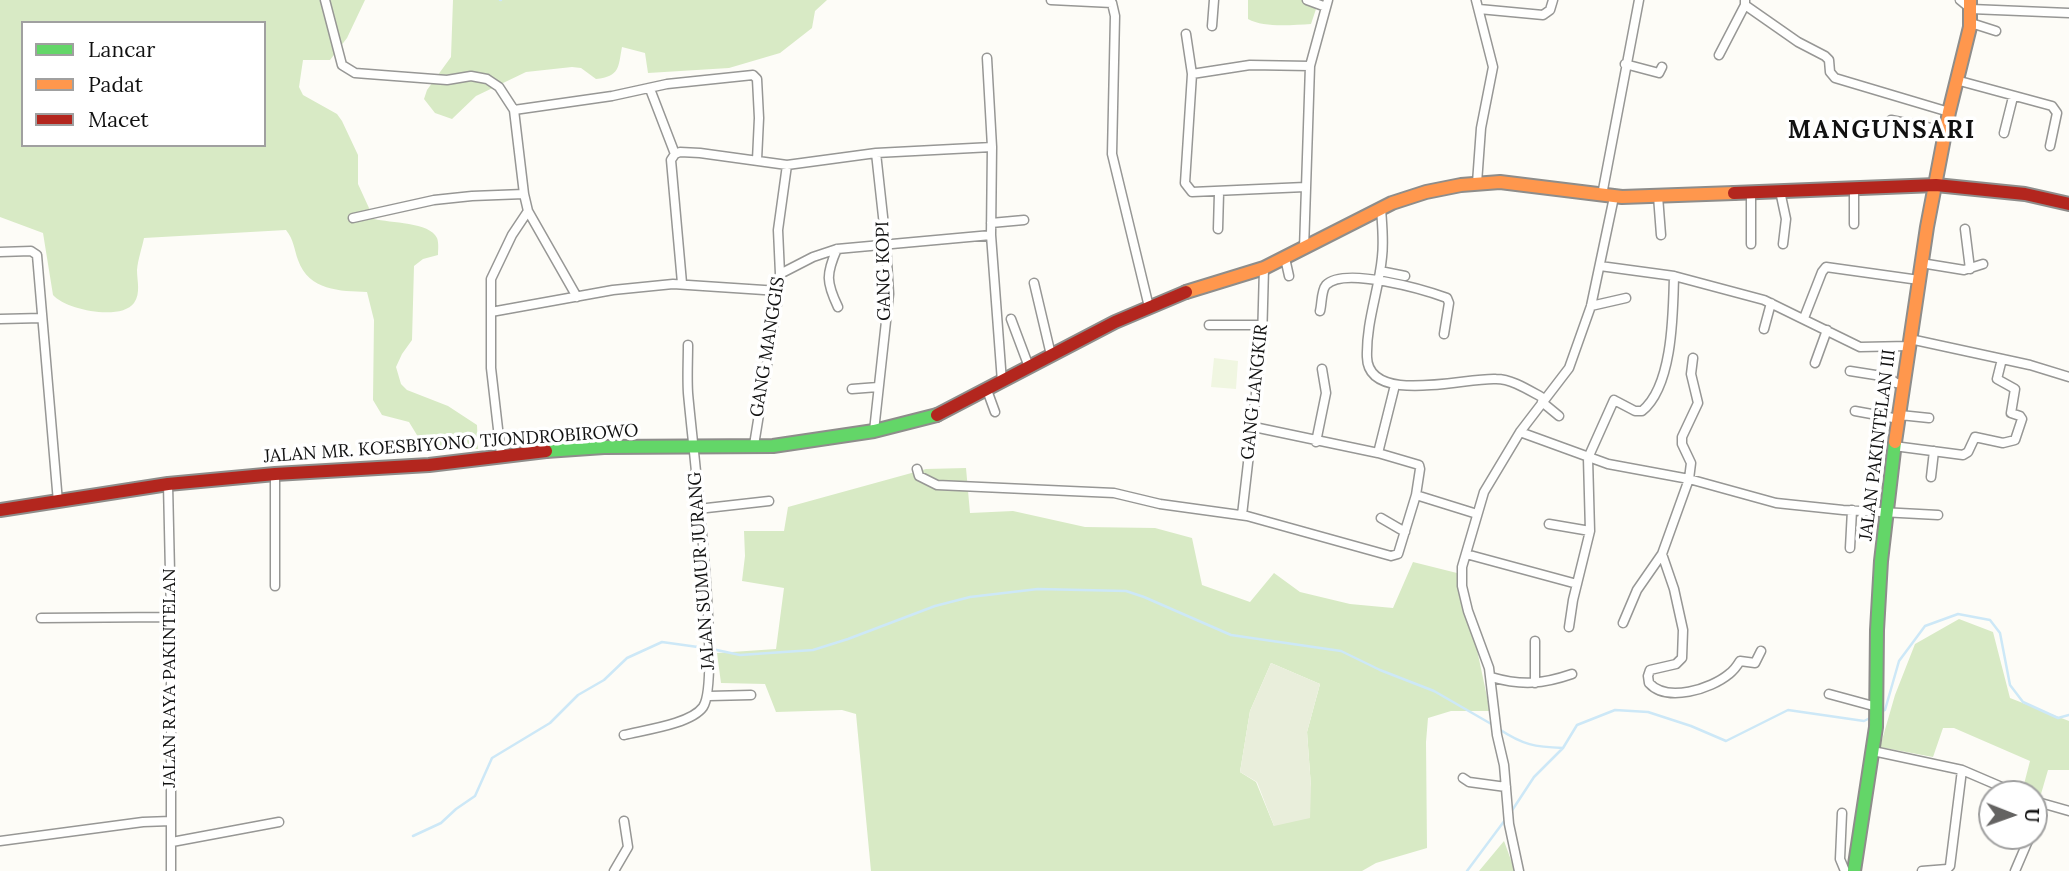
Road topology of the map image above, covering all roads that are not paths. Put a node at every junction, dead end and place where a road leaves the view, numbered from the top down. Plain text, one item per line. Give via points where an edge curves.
1 (325, 0) edge
2 (1051, 0) edge
3 (1214, 0) edge
4 (1307, 0) edge
5 (1553, 0) edge
6 (1639, 0) edge
7 (1960, 0) edge
8 (1112, 2) edge
9 (1327, 3) edge
10 (1745, 3) edge
11 (1971, 4) edge
12 (1478, 5) edge
13 (2069, 13) edge
14 (1971, 23) junction
15 (1212, 26) dead end
16 (1996, 31) dead end
17 (1186, 34) dead end
18 (1719, 55) dead end
19 (987, 58) dead end
20 (1625, 64) junction
21 (1311, 66) junction
22 (1662, 67) dead end
23 (1192, 74) junction
24 (1956, 80) junction
25 (650, 89) junction
26 (2013, 97) junction
27 (514, 110) junction
28 (1949, 112) junction
29 (1891, 120) dead end
30 (1946, 131) junction
31 (2004, 132) dead end
32 (2050, 146) dead end
33 (992, 147) junction
34 (876, 153) junction
35 (675, 154) junction
36 (757, 160) junction
37 (787, 165) junction
38 (1477, 183) junction
39 (1936, 185) junction
40 (1305, 187) junction
41 (1854, 187) junction
42 (1780, 191) junction
43 (1219, 192) junction
44 (1751, 192) junction
45 (524, 194) junction
46 (1608, 196) junction
47 (1658, 196) junction
48 (2069, 204) edge
49 (1381, 208) junction
50 (528, 211) junction
51 (353, 218) dead end
52 (1024, 220) dead end
53 (991, 223) junction
54 (1854, 224) dead end
55 (1218, 229) dead end
56 (1965, 229) dead end
57 (991, 235) junction
58 (1661, 235) dead end
59 (886, 244) junction
60 (1751, 244) dead end
61 (1783, 244) dead end
62 (837, 249) junction
63 (1304, 249) junction
64 (0, 252) edge
65 (1285, 258) junction
66 (1921, 263) junction
67 (1983, 264) dead end
68 (1600, 266) junction
69 (1264, 268) junction
70 (1970, 269) junction
71 (1380, 271) junction
72 (780, 274) junction
73 (1289, 276) dead end
74 (1405, 276) dead end
75 (1674, 276) junction
76 (1377, 280) junction
77 (1919, 280) junction
78 (682, 283) junction
79 (1034, 283) dead end
80 (779, 291) junction
81 (577, 297) junction
82 (1626, 298) dead end
83 (1771, 303) junction
84 (1591, 306) junction
85 (838, 307) dead end
86 (1149, 307) junction
87 (1320, 311) dead end
88 (491, 312) junction
89 (42, 318) junction
90 (1804, 318) junction
91 (0, 319) edge
92 (1011, 319) dead end
93 (1209, 325) dead end
94 (1263, 325) junction
95 (1764, 330) dead end
96 (1827, 330) junction
97 (1444, 334) dead end
98 (1909, 343) junction
99 (688, 345) dead end
100 (1051, 355) junction
101 (1693, 358) dead end
102 (2002, 359) junction
103 (1815, 363) dead end
104 (1029, 367) junction
105 (1322, 369) dead end
106 (1850, 371) dead end
107 (2069, 377) edge
108 (1002, 382) junction
109 (1904, 384) junction
110 (1395, 385) junction
111 (878, 387) junction
112 (852, 389) dead end
113 (987, 390) junction
114 (1544, 400) junction
115 (1855, 411) dead end
116 (995, 412) dead end
117 (1559, 416) dead end
118 (1899, 417) junction
119 (1929, 418) dead end
120 (1254, 428) junction
121 (874, 431) junction
122 (1520, 432) junction
123 (1316, 442) junction
124 (754, 445) junction
125 (693, 446) junction
126 (1894, 446) junction
127 (1934, 451) junction
128 (1378, 453) junction
129 (501, 455) junction
130 (1588, 458) junction
131 (917, 469) dead end
132 (275, 474) junction
133 (1931, 477) dead end
134 (1689, 479) junction
135 (168, 484) junction
136 (1416, 495) junction
137 (58, 502) junction
138 (769, 502) dead end
139 (698, 509) junction
140 (0, 510) edge
141 (1852, 510) junction
142 (1887, 511) junction
143 (1477, 513) junction
144 (1242, 515) junction
145 (1938, 515) dead end
146 (1381, 518) dead end
147 (1549, 524) dead end
148 (1590, 531) junction
149 (1405, 532) junction
150 (1850, 548) dead end
151 (1466, 554) junction
152 (1662, 554) junction
153 (1577, 584) junction
154 (275, 586) dead end
155 (171, 617) junction
156 (41, 618) dead end
157 (1623, 623) dead end
158 (1569, 627) dead end
159 (1535, 641) dead end
160 (1761, 651) dead end
161 (1573, 674) dead end
162 (1491, 677) junction
163 (1535, 683) junction
164 (1829, 694) dead end
165 (751, 695) dead end
166 (709, 696) junction
167 (1877, 709) junction
168 (624, 735) dead end
169 (1873, 751) junction
170 (1962, 770) junction
171 (1464, 778) dead end
172 (1985, 780) edge
173 (1506, 786) junction
174 (2048, 806) edge
175 (2069, 811) edge
176 (1842, 813) dead end
177 (171, 821) junction
178 (624, 821) dead end
179 (279, 822) dead end
180 (0, 841) edge
181 (172, 842) junction
182 (2024, 850) edge
183 (171, 871) edge
184 (608, 871) edge
185 (614, 871) edge
186 (1519, 871) edge
187 (1845, 871) edge
188 (1854, 871) edge
189 (1922, 871) edge
190 (2015, 871) edge

1 - 27 street via 342,65 355,73 487,79 499,87
2 - 8 street
3 - 15 street
4 - 9 street
5 - 12 street via 1543,15
6 - 20 street
7 - 11 street
8 - 86 street via 1112,154
9 - 21 street
10 - 18 street
10 - 28 street via 1798,43 1825,56 1835,78
11 - 13 street
11 - 14 main road, JALAN PAKINTELAN III
12 - 38 street via 1493,67 1481,128
14 - 16 street
14 - 24 main road, JALAN PAKINTELAN III
17 - 23 street
19 - 33 street
20 - 22 street via 1659,73
20 - 46 street
21 - 23 street via 1250,65
21 - 40 street
23 - 43 street via 1185,183 1192,192
24 - 26 street
24 - 28 main road, JALAN PAKINTELAN III
25 - 27 street
25 - 35 street
25 - 36 street via 753,75 759,118
26 - 31 street
26 - 32 street via 2056,109
27 - 45 street
28 - 30 main road, JALAN PAKINTELAN III
29 - 30 street
30 - 39 main road, JALAN PAKINTELAN III
33 - 34 street
33 - 53 street
34 - 37 street
34 - 59 street, GANG KOPI
35 - 36 street
35 - 78 street via 671,160
36 - 37 street
37 - 72 street, GANG MANGGIS via 778,230
38 - 46 main road, JALAN MR. KOESBIYONO TJONDROBIROWO
38 - 49 main road, JALAN MR. KOESBIYONO TJONDROBIROWO via 1426,192
39 - 41 main road, JALAN MR. KOESBIYONO TJONDROBIROWO
39 - 48 main road, JALAN MR. KOESBIYONO TJONDROBIROWO via 2025,194
39 - 66 main road, JALAN PAKINTELAN III
40 - 43 street
40 - 63 street
41 - 42 main road, JALAN MR. KOESBIYONO TJONDROBIROWO
41 - 54 street
42 - 44 main road, JALAN MR. KOESBIYONO TJONDROBIROWO
42 - 61 street via 1786,219
43 - 55 street
44 - 47 main road, JALAN MR. KOESBIYONO TJONDROBIROWO
44 - 60 street
45 - 50 street
45 - 51 street via 434,200
46 - 47 main road, JALAN MR. KOESBIYONO TJONDROBIROWO
46 - 68 street
47 - 58 street
49 - 63 main road, JALAN MR. KOESBIYONO TJONDROBIROWO
49 - 71 street
50 - 81 street
50 - 88 street via 491,279
52 - 53 street
53 - 57 street
56 - 70 street
57 - 59 street
57 - 108 street
59 - 62 street
59 - 111 street, GANG KOPI via 888,294
62 - 72 street
62 - 85 street via 828,276
63 - 65 main road, JALAN MR. KOESBIYONO TJONDROBIROWO
64 - 89 street via 36,254
65 - 69 main road, JALAN MR. KOESBIYONO TJONDROBIROWO
65 - 73 street
66 - 70 street
66 - 77 main road, JALAN PAKINTELAN III
67 - 70 street
68 - 75 street
68 - 84 street
69 - 86 main road, JALAN MR. KOESBIYONO TJONDROBIROWO
69 - 94 street, GANG LANGKIR
71 - 74 street
71 - 76 street
72 - 80 street, GANG MANGGIS
75 - 83 street
75 - 130 street via 1663,377 1642,411 1615,399
76 - 87 street via 1353,277 1330,282
76 - 97 street via 1447,298
76 - 110 street via 1367,360 1379,380
77 - 90 street via 1826,267
77 - 98 main road, JALAN PAKINTELAN III
78 - 80 street
78 - 81 street
79 - 100 street
80 - 124 street, GANG MANGGIS
81 - 88 street
82 - 84 street
83 - 90 street
83 - 95 street
84 - 114 street via 1569,369
86 - 100 main road, JALAN MR. KOESBIYONO TJONDROBIROWO
88 - 129 street via 491,368
89 - 91 street
89 - 137 street
90 - 96 street
92 - 104 street
93 - 94 street
94 - 120 street, GANG LANGKIR
96 - 98 street via 1860,347
96 - 103 street
98 - 102 street
98 - 109 main road, JALAN PAKINTELAN III
99 - 125 street, JALAN SUMUR JURANG
100 - 104 main road, JALAN MR. KOESBIYONO TJONDROBIROWO
101 - 134 street via 1691,374 1698,403 1682,437 1691,463
102 - 107 street
102 - 127 street via 1997,379 2015,389 2011,413 2022,419 2015,440 2003,443 1975,437 1966,454
104 - 108 main road, JALAN MR. KOESBIYONO TJONDROBIROWO
105 - 123 street via 1326,393
106 - 109 street
108 - 113 main road, JALAN MR. KOESBIYONO TJONDROBIROWO
109 - 118 main road, JALAN PAKINTELAN III
110 - 114 street via 1496,379
110 - 128 street
111 - 112 street
111 - 121 street, GANG KOPI
113 - 116 street
113 - 121 main road, JALAN MR. KOESBIYONO TJONDROBIROWO via 938,415
114 - 117 street
114 - 122 street
115 - 118 street
118 - 119 street
118 - 126 main road, JALAN PAKINTELAN III
120 - 123 street
120 - 144 street, GANG LANGKIR
121 - 124 main road, JALAN MR. KOESBIYONO TJONDROBIROWO
122 - 130 street
122 - 143 street via 1484,492
123 - 128 street
124 - 125 main road, JALAN MR. KOESBIYONO TJONDROBIROWO
125 - 129 main road, JALAN MR. KOESBIYONO TJONDROBIROWO
125 - 139 street, JALAN SUMUR JURANG
126 - 127 street
126 - 142 main road, JALAN PAKINTELAN III
127 - 133 street
128 - 136 street via 1419,464
129 - 132 main road, JALAN MR. KOESBIYONO TJONDROBIROWO via 429,465
130 - 134 street
130 - 148 street
131 - 144 street via 919,476 937,485 1108,492
132 - 135 main road, JALAN MR. KOESBIYONO TJONDROBIROWO
132 - 154 street
134 - 141 street via 1776,503
134 - 152 street
135 - 137 main road, JALAN MR. KOESBIYONO TJONDROBIROWO
135 - 155 street, JALAN RAYA PAKINTELAN
136 - 143 street
136 - 149 street
137 - 140 main road, JALAN MR. KOESBIYONO TJONDROBIROWO
138 - 139 street
139 - 166 street, JALAN SUMUR JURANG
141 - 142 street
141 - 150 street
142 - 145 street
142 - 167 main road, JALAN PAKINTELAN III via 1877,630
143 - 151 street
144 - 149 street via 1391,556 1398,554
146 - 149 street
147 - 148 street
148 - 153 street
151 - 153 street
151 - 162 street via 1462,586
152 - 157 street via 1637,590
152 - 160 street via 1680,612 1682,655 1676,664 1650,670 1647,677 1652,687 1671,692 1703,688 1730,674 1740,662 1755,663
153 - 158 street
155 - 156 street
155 - 177 street, JALAN RAYA PAKINTELAN
159 - 163 street
161 - 163 street
162 - 163 street
162 - 173 street
164 - 167 street
165 - 166 street, JALAN SUMUR JURANG
166 - 168 street, JALAN SUMUR JURANG via 696,714 683,720
167 - 169 main road, JALAN PAKINTELAN III
169 - 170 street
169 - 188 main road
170 - 172 street
170 - 189 street via 1950,866
171 - 173 street
173 - 186 street
174 - 175 street
176 - 187 street via 1840,859
177 - 180 street
177 - 181 street, JALAN RAYA PAKINTELAN
178 - 185 street via 628,847
179 - 181 street
181 - 183 street, JALAN RAYA PAKINTELAN
182 - 190 street
184 - 185 street

